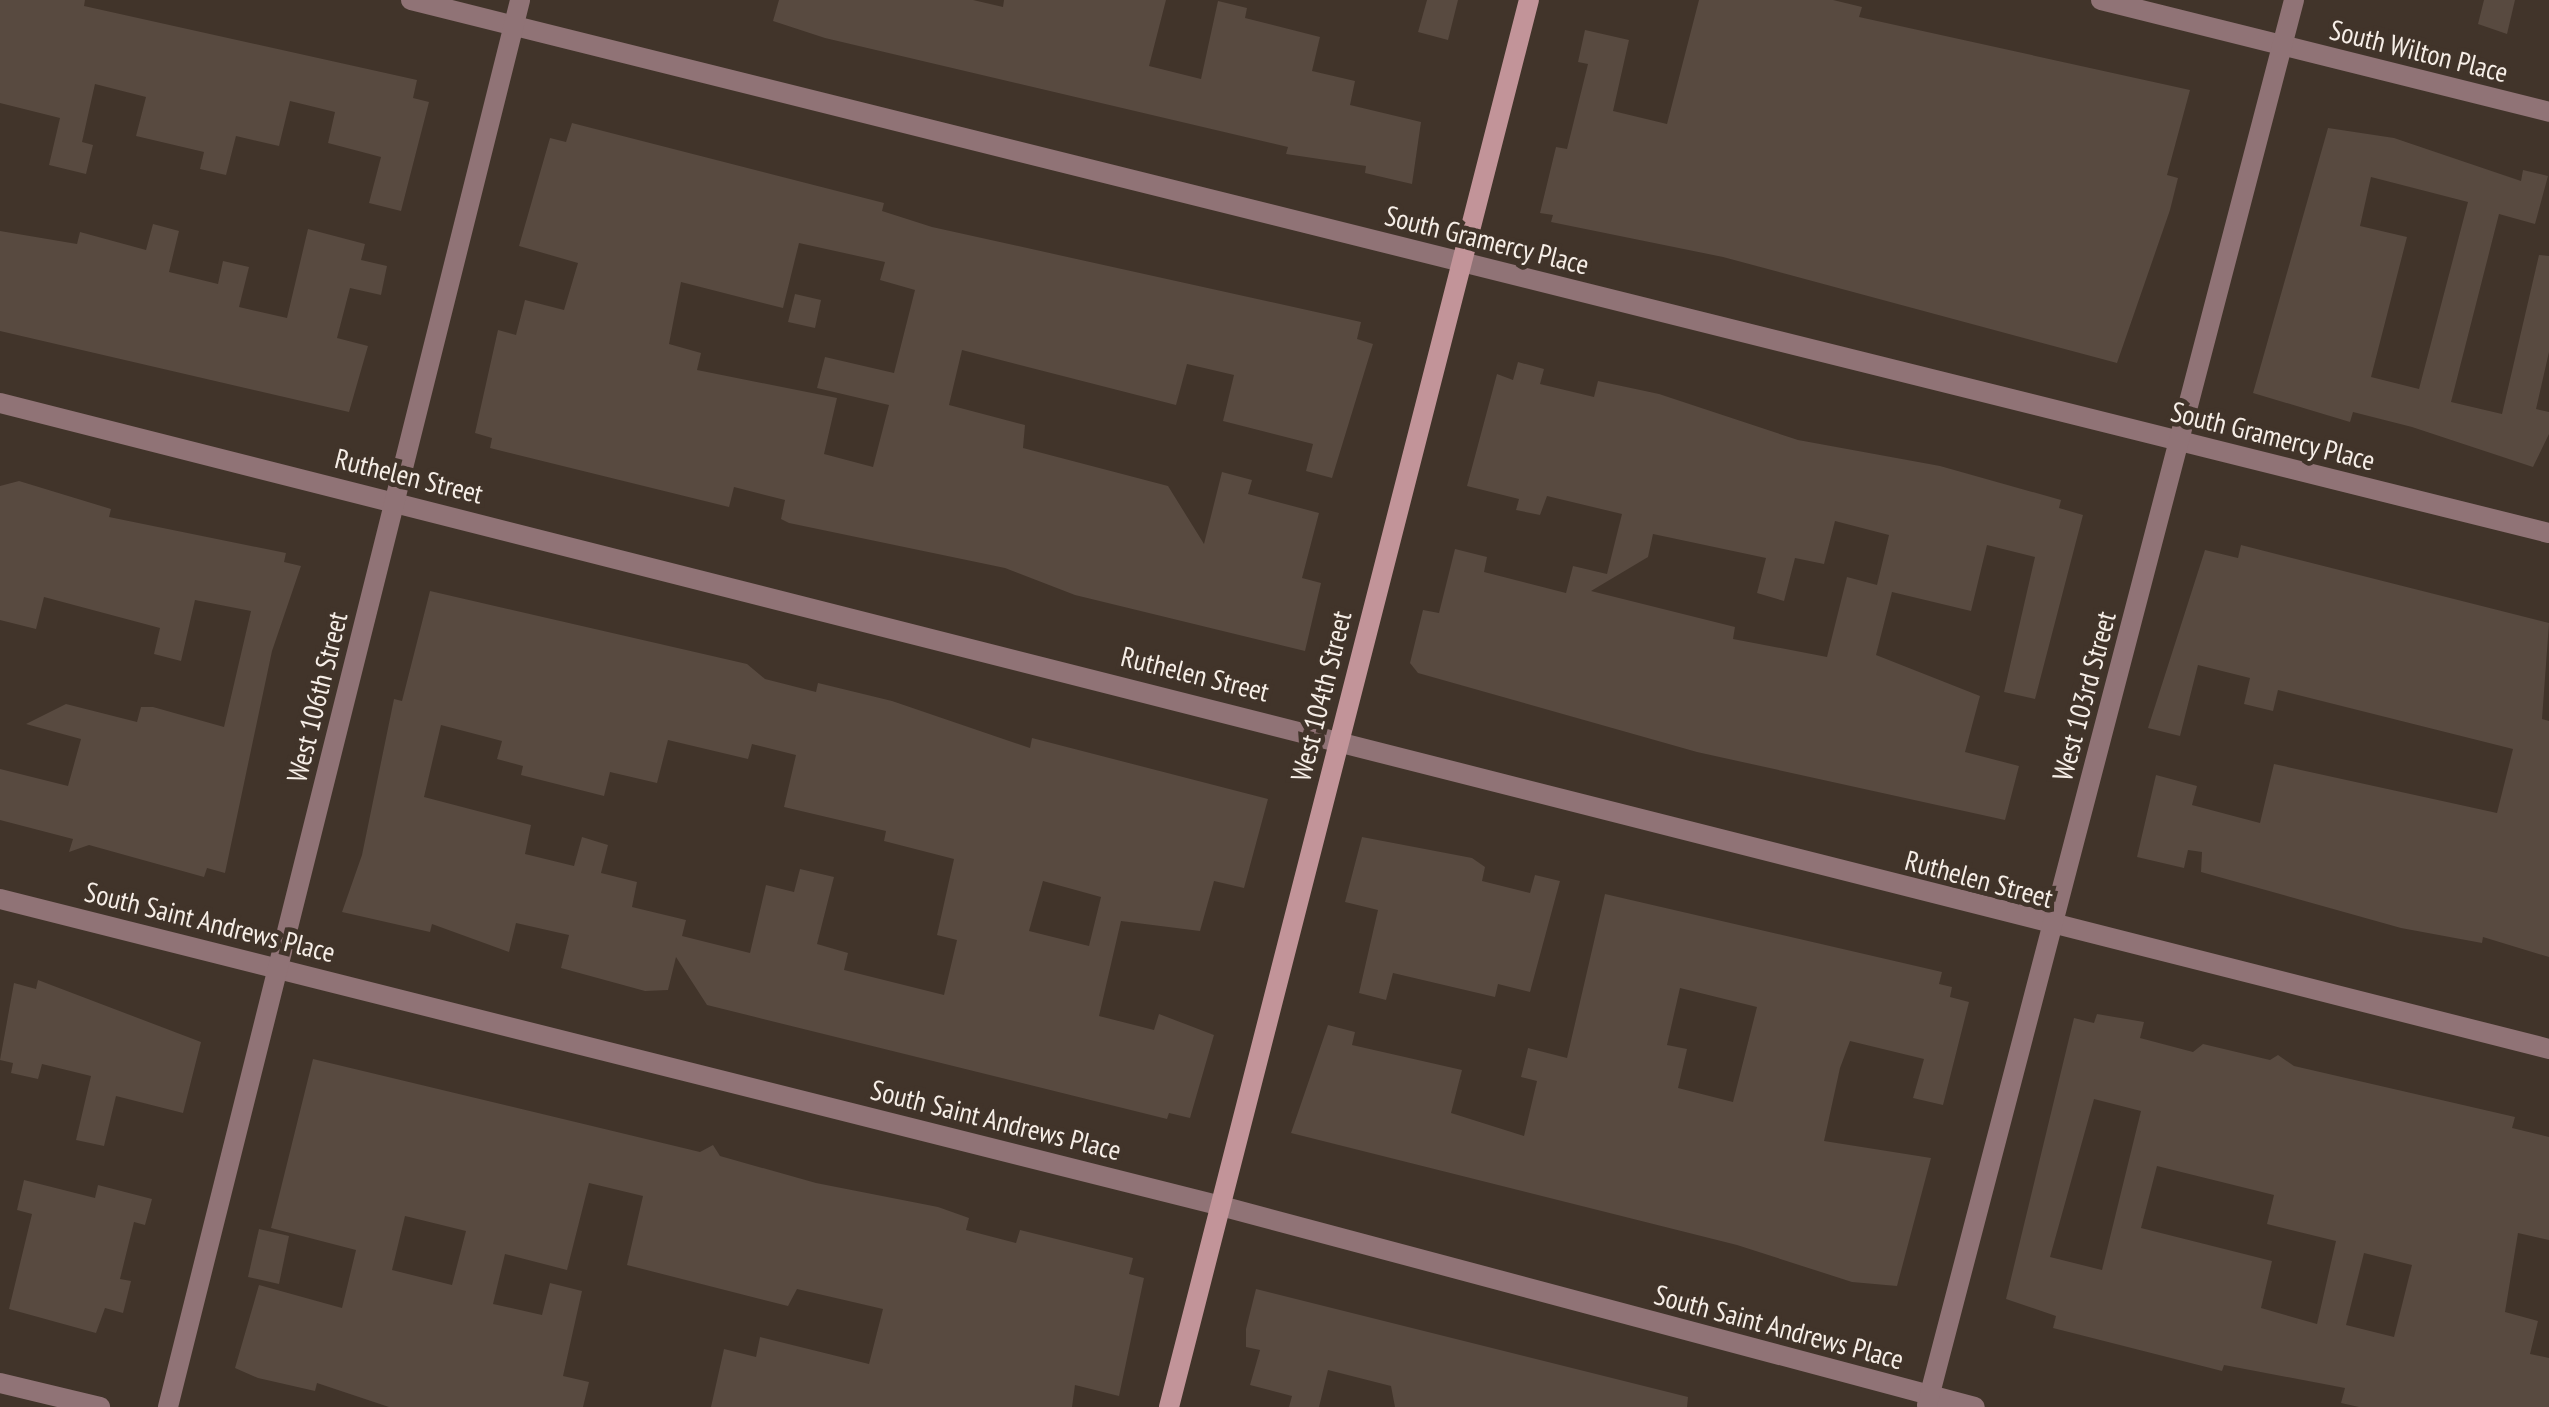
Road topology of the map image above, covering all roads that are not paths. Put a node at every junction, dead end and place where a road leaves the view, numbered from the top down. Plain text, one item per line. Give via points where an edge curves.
1 (411, 0) edge
2 (520, 0) edge
3 (1530, 0) edge
4 (2101, 0) edge
5 (2294, 0) edge
6 (513, 26) junction
7 (2283, 45) junction
8 (2549, 112) edge
9 (1460, 262) junction
10 (0, 402) edge
11 (2183, 442) junction
12 (394, 500) junction
13 (2549, 533) edge
14 (1339, 739) junction
15 (0, 899) edge
16 (2049, 926) junction
17 (279, 966) junction
18 (2549, 1049) edge
19 (1221, 1206) junction
20 (0, 1383) edge
21 (1928, 1401) edge
22 (100, 1407) edge
23 (168, 1407) edge
24 (1169, 1407) edge
25 (1975, 1407) edge

1 - 6 street, South Gramercy Place
2 - 6 street, West 106th Street
3 - 9 street, West 104th Street
4 - 7 street, South Wilton Place
5 - 7 street, West 103rd Street
6 - 9 street, South Gramercy Place
6 - 12 street, West 106th Street
7 - 8 street, South Wilton Place
7 - 11 street, West 103rd Street
9 - 11 street, South Gramercy Place
9 - 14 street, West 104th Street
10 - 12 street, Ruthelen Street
11 - 13 street, South Gramercy Place
11 - 16 street, West 103rd Street
12 - 14 street, Ruthelen Street
12 - 17 street, West 106th Street
14 - 16 street, Ruthelen Street
14 - 19 street, West 104th Street
15 - 17 street, South Saint Andrews Place
16 - 18 street, Ruthelen Street
16 - 21 street, West 103rd Street
17 - 19 street, South Saint Andrews Place
17 - 23 street, West 106th Street
19 - 21 street, South Saint Andrews Place
19 - 24 street, West 104th Street
20 - 22 street
21 - 25 street, South Saint Andrews Place

